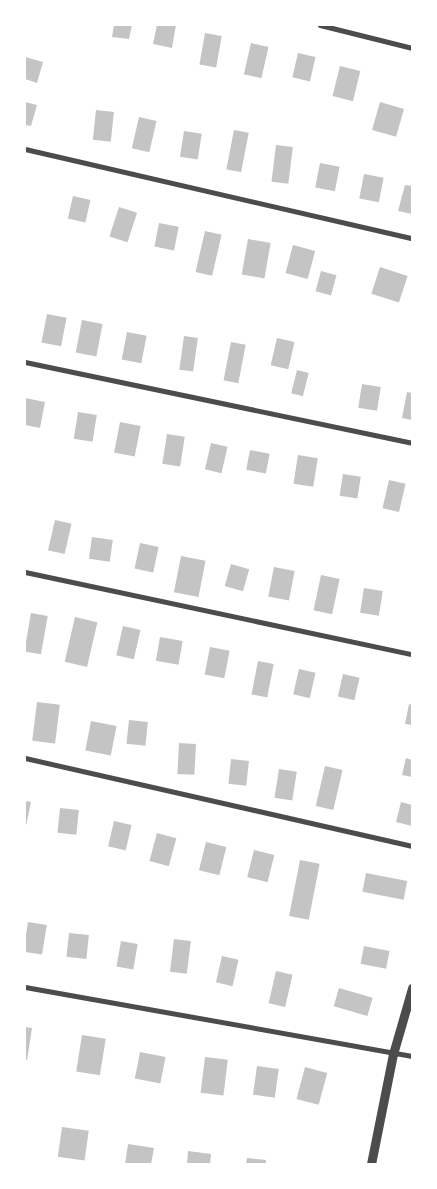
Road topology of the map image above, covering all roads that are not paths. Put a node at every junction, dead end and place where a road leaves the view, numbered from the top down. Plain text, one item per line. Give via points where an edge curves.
1 (320, 25) edge
2 (412, 48) edge
3 (25, 149) edge
4 (412, 238) edge
5 (25, 362) edge
6 (412, 443) edge
7 (25, 572) edge
8 (412, 654) edge
9 (25, 758) edge
10 (412, 846) edge
11 (25, 987) edge
12 (412, 988) edge
13 (393, 1054) junction
14 (412, 1056) edge
15 (371, 1164) edge

1 - 2 street
3 - 4 street
5 - 6 street
7 - 8 street
9 - 10 street
11 - 13 street
12 - 13 street
13 - 14 street
13 - 15 street

